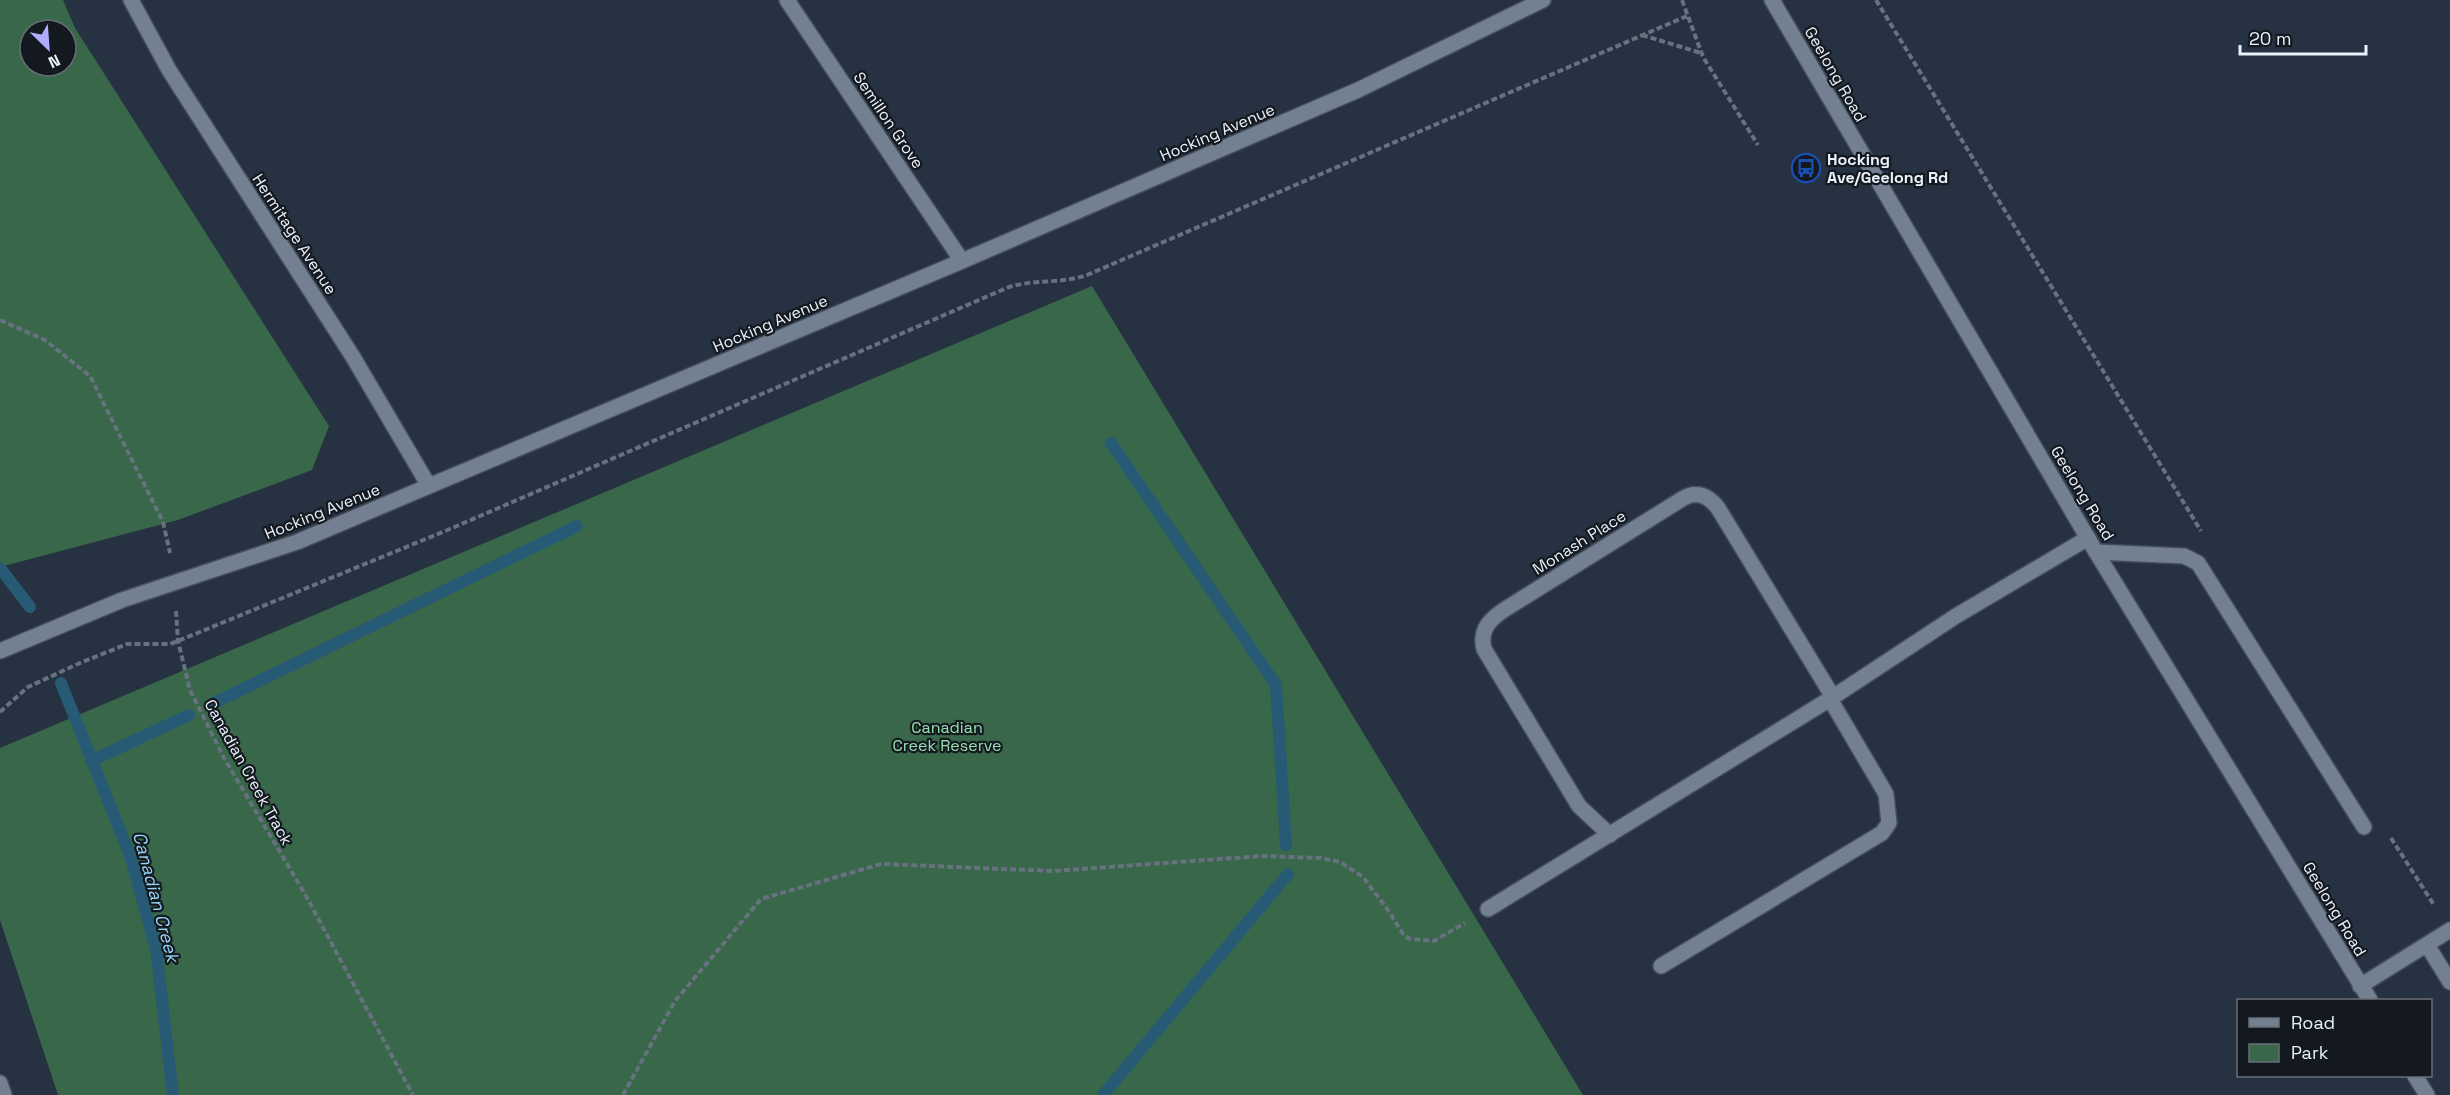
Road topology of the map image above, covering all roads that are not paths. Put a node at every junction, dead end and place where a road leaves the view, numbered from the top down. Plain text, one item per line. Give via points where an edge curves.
1 (131, 0) edge
2 (787, 0) edge
3 (1542, 0) edge
4 (1772, 0) edge
5 (962, 261) junction
6 (429, 486) junction
7 (2088, 538) junction
8 (2096, 552) junction
9 (0, 651) edge
10 (1832, 698) junction
11 (2364, 827) dead end
12 (1610, 835) junction
13 (1488, 909) road end
14 (2450, 930) edge
15 (2427, 945) junction
16 (1661, 966) dead end
17 (2450, 982) edge
18 (2360, 986) junction
19 (2369, 999) edge
20 (2416, 1077) edge
21 (0, 1083) edge
22 (4, 1095) edge
23 (2427, 1095) edge

1 - 6 street, Hermitage Avenue via 170,70 353,357
2 - 5 street, Semillon Grove
3 - 5 street, Hocking Avenue via 1358,90
4 - 7 street, Geelong Road
5 - 6 street, Hocking Avenue
6 - 9 street, Hocking Avenue via 297,542 101,608
7 - 8 street, Geelong Road
7 - 10 street via 1956,616
8 - 11 street via 2184,556 2198,563
8 - 18 street, Geelong Road
10 - 12 street
10 - 12 street, Monash Place via 1718,508 1701,495 1682,499 1526,596 1491,620 1483,635 1484,649 1579,806
10 - 16 street, Monash Place via 1886,794 1889,823 1882,833
12 - 13 street
14 - 15 street
15 - 17 street
15 - 18 street
18 - 19 street, Geelong Road
20 - 23 street
21 - 22 street

